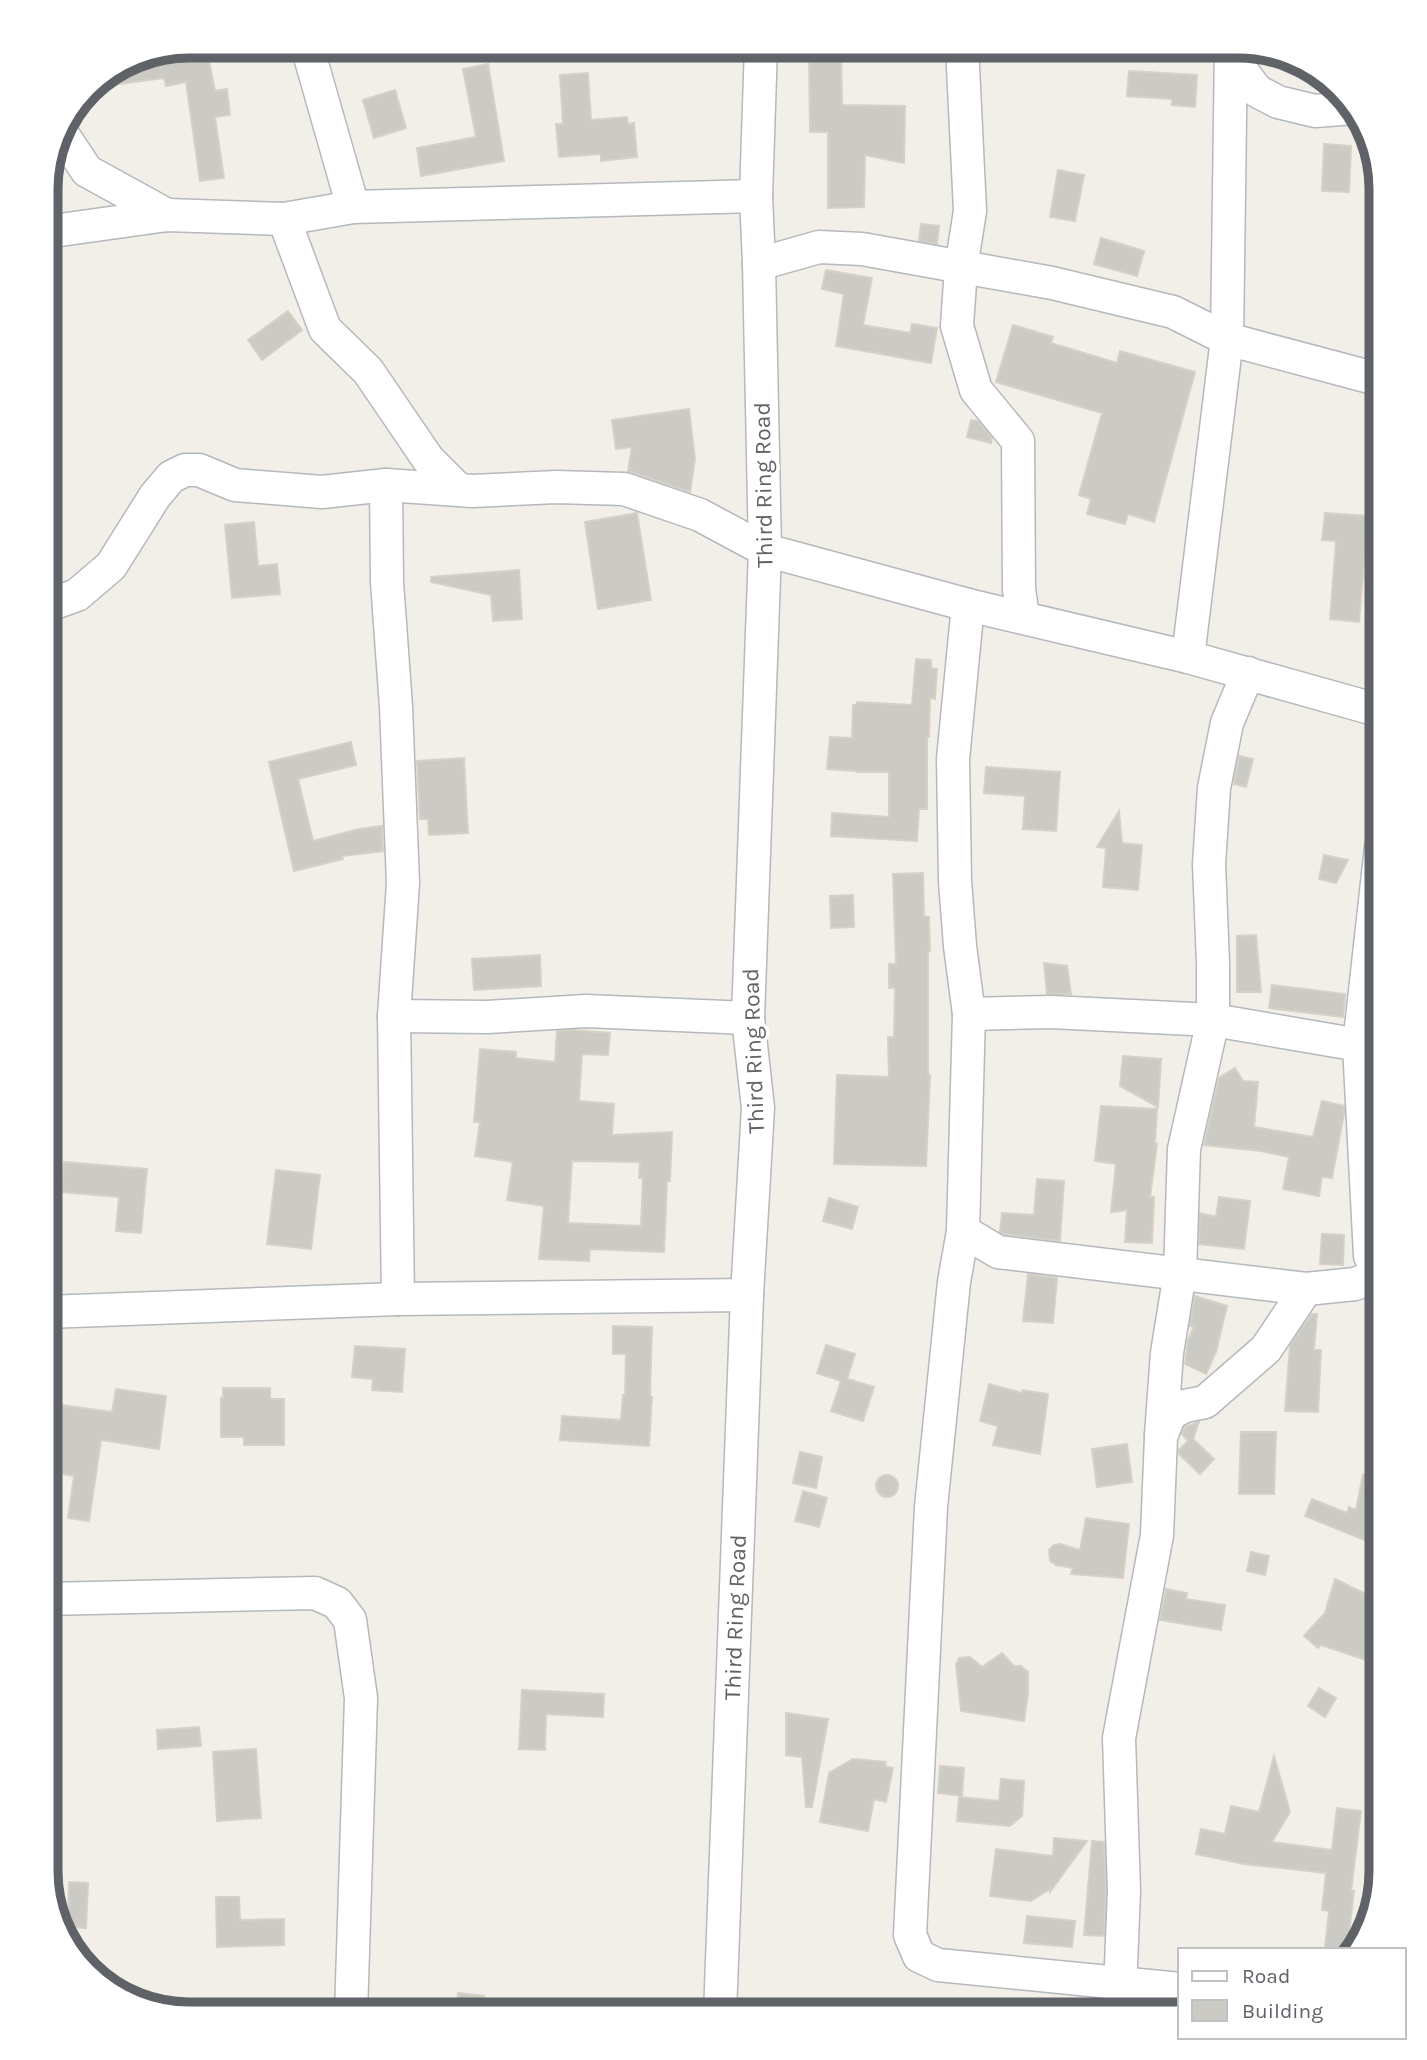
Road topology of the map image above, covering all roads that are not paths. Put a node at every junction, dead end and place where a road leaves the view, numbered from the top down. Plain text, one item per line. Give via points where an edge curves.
1 (310, 58) edge
2 (761, 58) edge
3 (963, 58) edge
4 (1231, 58) edge
5 (1235, 58) edge
6 (1342, 109) edge
7 (67, 141) edge
8 (755, 196) junction
9 (353, 207) junction
10 (167, 215) junction
11 (284, 219) junction
12 (58, 230) edge
13 (759, 264) junction
14 (961, 268) junction
15 (1227, 339) junction
16 (1369, 377) edge
17 (386, 485) junction
18 (459, 490) junction
19 (765, 550) junction
20 (58, 602) edge
21 (968, 605) junction
22 (1023, 617) junction
23 (1188, 657) junction
24 (1248, 673) junction
25 (1369, 708) edge
26 (1369, 955) edge
27 (969, 1014) junction
28 (394, 1016) junction
29 (748, 1018) junction
30 (1213, 1020) junction
31 (1359, 1045) junction
32 (963, 1231) junction
33 (1369, 1237) edge
34 (998, 1252) junction
35 (1180, 1273) junction
36 (1369, 1279) edge
37 (954, 1282) junction
38 (1306, 1289) junction
39 (747, 1295) junction
40 (398, 1299) junction
41 (58, 1312) edge
42 (1161, 1437) junction
43 (58, 1599) edge
44 (1121, 1983) junction
45 (1178, 1989) edge
46 (351, 2002) edge
47 (720, 2002) edge
48 (1120, 2002) edge

1 - 9 street
2 - 8 street, Third Ring Road
3 - 14 street via 970,211
4 - 15 street
5 - 6 street via 1257,91 1278,102 1315,111
7 - 10 street via 87,171
8 - 9 street
8 - 13 street, Third Ring Road
9 - 11 street
10 - 11 street
10 - 12 street
11 - 18 street via 325,330 368,371 428,459
13 - 14 street via 819,247 862,249
13 - 19 street, Third Ring Road
14 - 15 street via 1173,312
14 - 22 street via 957,326 976,390 1018,441
15 - 16 street
15 - 23 street
17 - 18 street
17 - 20 street via 322,492 235,485 199,470 185,470 171,477 155,496 111,566 77,595
17 - 28 street via 403,883
18 - 19 street via 624,489 700,515
19 - 21 street
19 - 29 street, Third Ring Road
21 - 22 street
21 - 27 street via 953,760 955,880
22 - 23 street
23 - 24 street
24 - 25 street
24 - 30 street via 1227,723 1214,788 1209,864
26 - 31 street
27 - 30 street via 1051,1012
27 - 32 street
28 - 29 street via 586,1011
28 - 40 street
29 - 39 street, Third Ring Road via 758,1108
30 - 31 street
30 - 35 street via 1184,1149
31 - 33 street
32 - 34 street
32 - 37 street
34 - 35 street
34 - 37 street
35 - 38 street
35 - 42 street via 1167,1353
36 - 38 street
37 - 44 street via 931,1507 910,1935 919,1956 938,1965
38 - 42 street via 1266,1349 1205,1402 1170,1414
39 - 40 street
39 - 47 street, Third Ring Road
40 - 41 street
42 - 44 street via 1157,1535 1119,1738 1124,1891
43 - 46 street via 315,1593 337,1604 350,1620 361,1699
44 - 45 street
44 - 48 street

